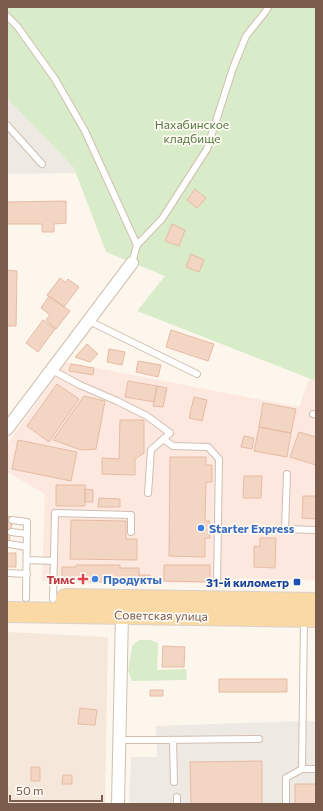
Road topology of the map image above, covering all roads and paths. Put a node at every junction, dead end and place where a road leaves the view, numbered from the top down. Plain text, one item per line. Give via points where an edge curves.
1 (268, 7) edge
2 (7, 16) edge
3 (7, 125) edge
4 (42, 164) dead end
5 (137, 245) junction
6 (132, 263) joint
7 (89, 321) junction
8 (52, 370) junction
9 (197, 374) dead end
10 (7, 429) edge
11 (164, 439) junction
12 (287, 474) dead end
13 (148, 493) dead end
14 (12, 520) dead end
15 (316, 530) edge
16 (10, 532) dead end
17 (131, 532) dead end
18 (27, 534) junction
19 (8, 544) dead end
20 (27, 547) junction
21 (27, 560) junction
22 (54, 561) junction
23 (7, 574) edge
24 (27, 574) junction
25 (217, 584) dead end
26 (17, 598) edge
27 (53, 599) junction
28 (7, 612) edge
29 (312, 612) edge
30 (122, 614) junction
31 (259, 739) dead end
32 (120, 740) junction
33 (173, 740) junction
34 (302, 768) junction
35 (316, 769) edge
36 (174, 782) dead end
37 (177, 797) dead end
38 (118, 804) edge
39 (177, 804) edge
40 (286, 804) edge

1 - 5 lane via 246,36 207,149 162,219
2 - 5 lane via 55,79 85,131
3 - 4 lane
5 - 6 lane
6 - 7 street
7 - 8 street
7 - 9 lane
8 - 10 street
8 - 11 lane via 147,416 170,434
11 - 13 lane via 151,450
11 - 25 lane via 173,446 208,447 219,459
12 - 15 lane via 285,529
14 - 18 lane via 27,522
16 - 18 lane
17 - 22 lane via 131,515 55,513
18 - 20 lane
19 - 20 lane
20 - 21 lane
21 - 22 lane
21 - 24 lane
22 - 27 lane
23 - 24 lane
24 - 26 lane
26 - 27 main road, Советская улица
27 - 29 main road, Советская улица
28 - 30 main road, Советская улица
29 - 30 main road, Советская улица
29 - 34 lane
30 - 32 street
31 - 33 lane
32 - 33 lane
32 - 38 street
33 - 36 lane
34 - 35 lane
34 - 40 lane via 286,778
37 - 39 lane

